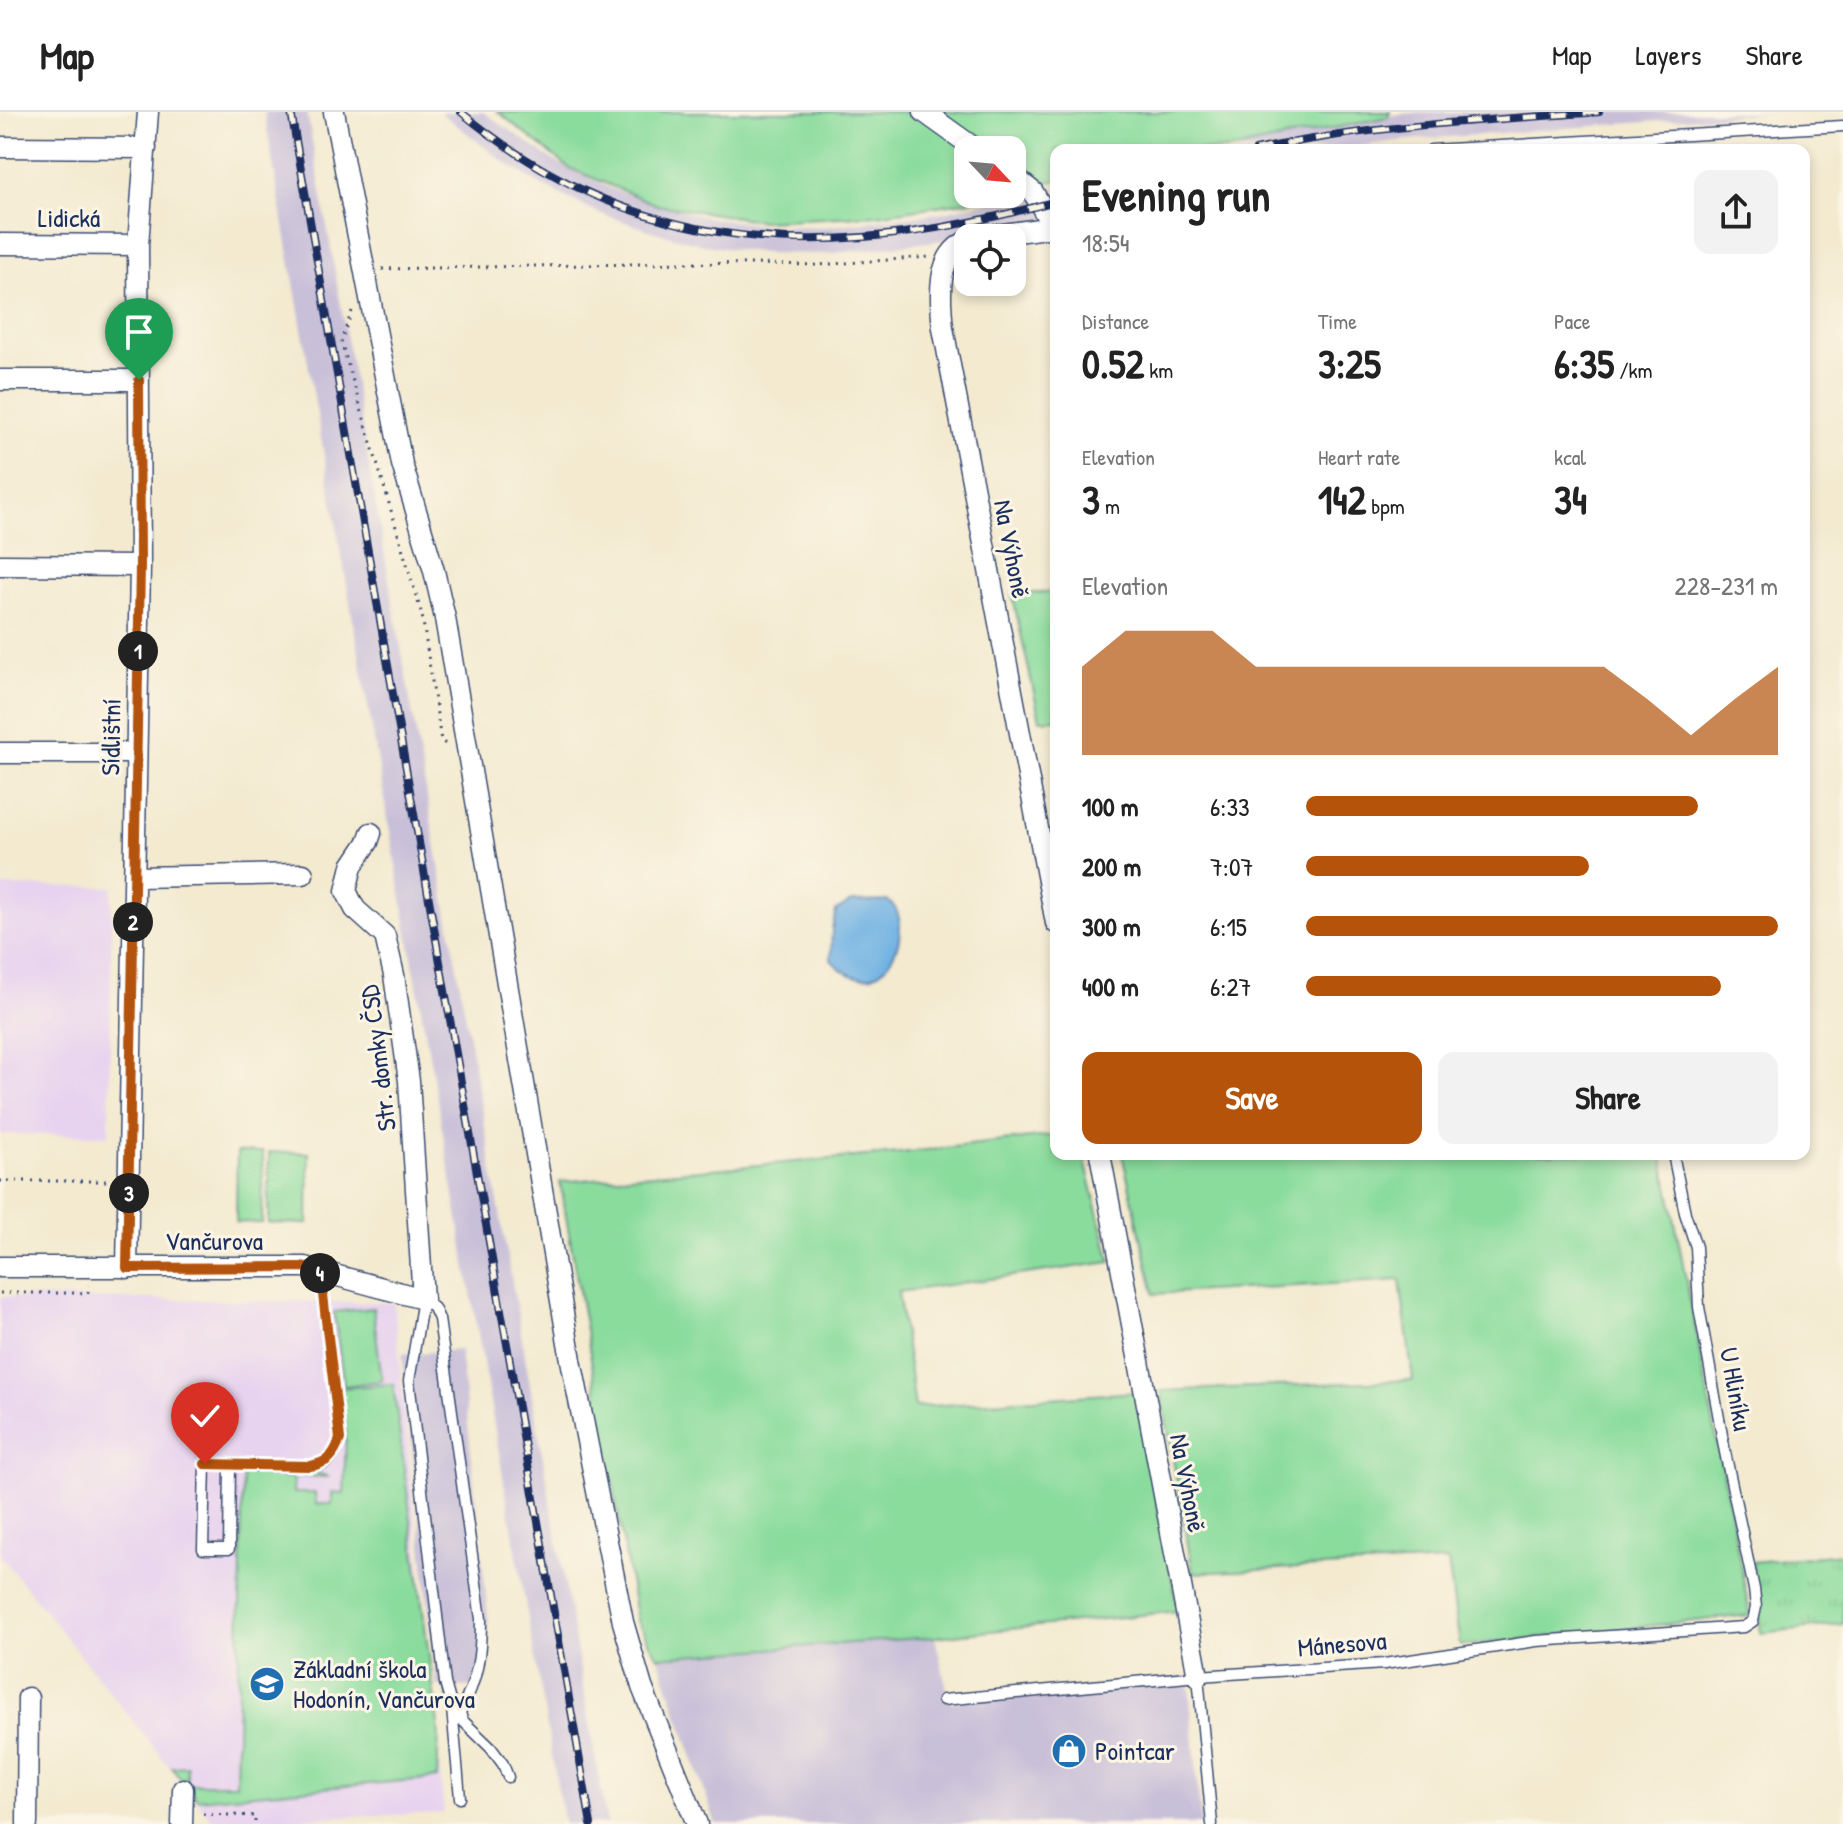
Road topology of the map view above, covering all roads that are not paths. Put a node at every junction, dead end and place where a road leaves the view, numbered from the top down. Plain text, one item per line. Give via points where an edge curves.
1 (148, 112) edge
2 (334, 112) edge
3 (924, 112) edge
4 (1843, 126) edge
5 (957, 136) edge
6 (1545, 144) edge
7 (0, 147) edge
8 (146, 148) junction
9 (1026, 186) edge
10 (1050, 220) edge
11 (1050, 228) edge
12 (1026, 231) edge
13 (0, 244) edge
14 (138, 245) junction
15 (954, 252) edge
16 (0, 380) edge
17 (139, 380) junction
18 (0, 565) edge
19 (140, 566) junction
20 (0, 753) edge
21 (136, 753) junction
22 (371, 833) dead end
23 (303, 874) dead end
24 (134, 877) junction
25 (1050, 891) edge
26 (1101, 1160) edge
27 (1674, 1160) edge
28 (0, 1267) edge
29 (127, 1268) junction
30 (320, 1269) junction
31 (423, 1299) junction
32 (230, 1464) junction
33 (1744, 1627) joint
34 (1198, 1676) junction
35 (28, 1698) dead end
36 (943, 1700) dead end
37 (456, 1710) junction
38 (508, 1777) dead end
39 (183, 1789) dead end
40 (460, 1798) dead end
41 (182, 1818) edge
42 (27, 1824) edge
43 (697, 1824) edge
44 (1212, 1824) edge

1 - 8 street, Sídlištní
2 - 43 street via 402,464 445,618 571,1360 623,1622 642,1687
3 - 5 street
4 - 6 lane
7 - 8 street
8 - 14 street, Sídlištní
9 - 10 street
11 - 12 street
13 - 14 street, Lidická
14 - 17 street, Sídlištní
15 - 25 street, Na Výhoně via 943,275 943,328
16 - 17 street
17 - 19 street, Sídlištní
18 - 19 street
19 - 21 street, Sídlištní
20 - 21 street
21 - 24 street, Sídlištní
22 - 31 street, Str. domky ČSD via 352,866 346,891 355,909 385,936 394,975 409,1081
23 - 24 street
24 - 29 street, Sídlištní
26 - 34 street, Na Výhoně
27 - 33 lane, U Hliníku via 1696,1247 1699,1307 1754,1589 1753,1621
28 - 29 street, Vančurova
29 - 30 street, Vančurova
30 - 31 street, Vančurova
30 - 32 lane via 340,1439 335,1453 324,1464 310,1466
31 - 37 lane via 409,1381 445,1683
31 - 37 lane via 439,1319 481,1619 481,1658 468,1697
32 - 32 lane via 229,1549 203,1549 205,1464
33 - 34 lane, Mánesova via 1536,1641 1384,1664
34 - 36 lane, Mánesova
34 - 44 lane, Na Výhoně
35 - 42 street
37 - 38 lane via 503,1764
37 - 40 lane
39 - 41 street

